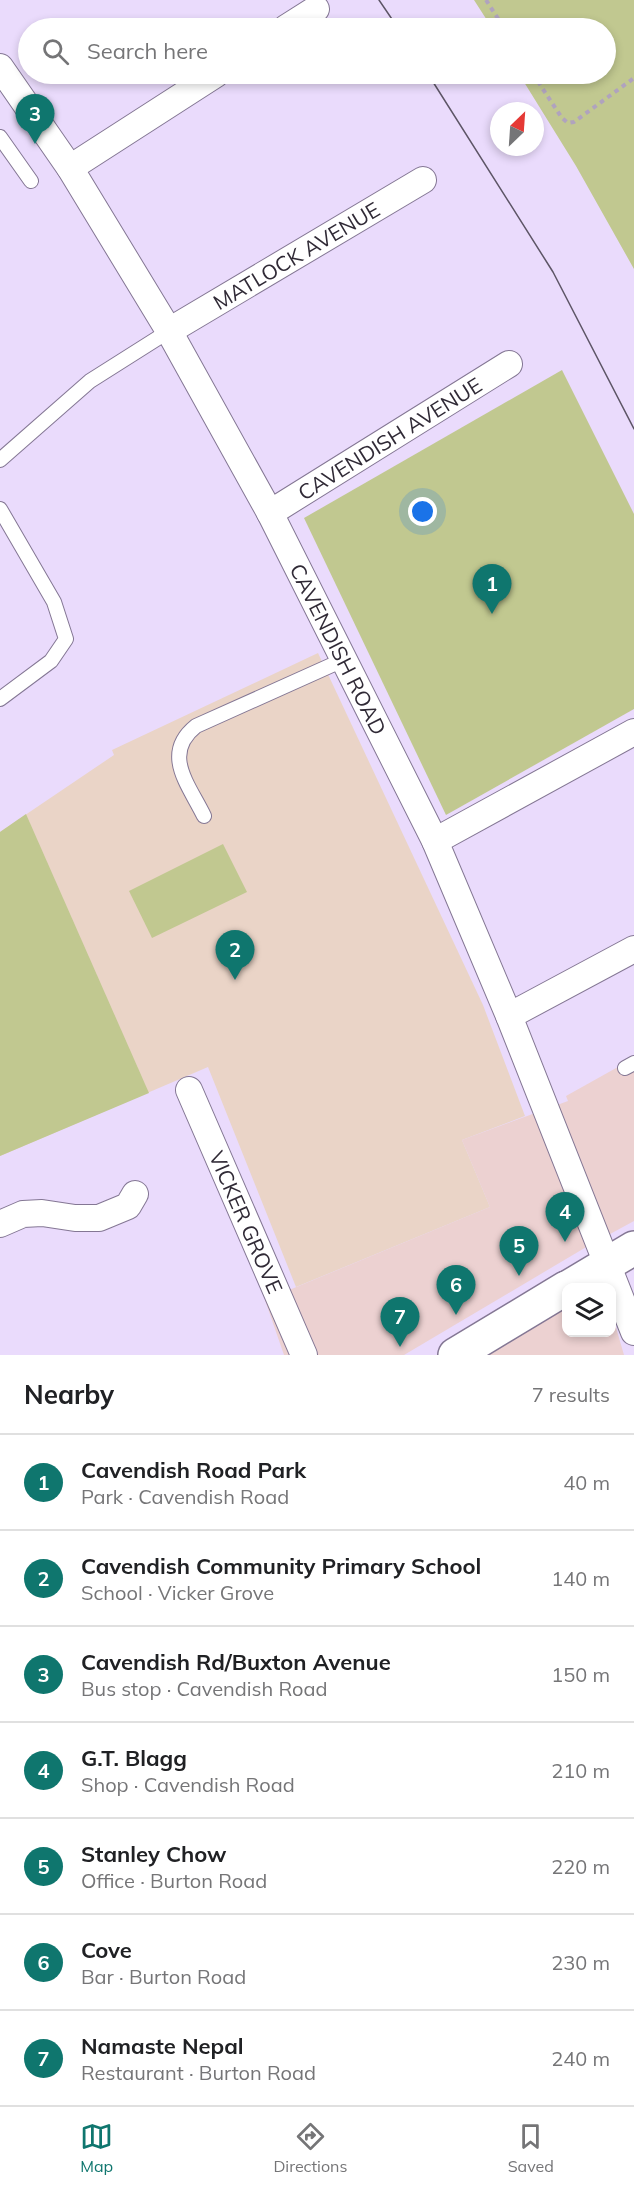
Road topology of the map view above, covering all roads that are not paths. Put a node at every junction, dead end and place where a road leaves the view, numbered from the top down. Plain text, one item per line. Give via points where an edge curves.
1 (316, 9) dead end
2 (302, 18) edge
3 (0, 67) edge
4 (200, 84) edge
5 (0, 137) edge
6 (70, 168) junction
7 (423, 180) dead end
8 (31, 181) dead end
9 (169, 331) junction
10 (509, 364) dead end
11 (0, 460) edge
12 (0, 509) edge
13 (270, 513) junction
14 (343, 660) junction
15 (0, 699) edge
16 (634, 732) edge
17 (204, 816) dead end
18 (435, 841) junction
19 (634, 949) edge
20 (509, 1016) junction
21 (189, 1090) dead end
22 (135, 1194) dead end
23 (0, 1224) edge
24 (621, 1256) edge
25 (575, 1283) edge
26 (562, 1291) edge
27 (634, 1332) edge
28 (304, 1355) edge
29 (455, 1355) edge

1 - 2 street
3 - 6 street, CAVENDISH ROAD
4 - 6 street
5 - 8 lane
6 - 9 street, CAVENDISH ROAD
7 - 9 street, MATLOCK AVENUE
9 - 11 lane via 90,381
9 - 13 street, CAVENDISH ROAD
10 - 13 street, CAVENDISH AVENUE
12 - 15 lane via 54,602 66,639 51,661
13 - 14 street, CAVENDISH ROAD
14 - 17 lane via 186,734 178,755 180,767
14 - 18 street, CAVENDISH ROAD
16 - 18 street
18 - 20 street, CAVENDISH ROAD
19 - 20 street
20 - 24 street, CAVENDISH ROAD
21 - 28 street, VICKER GROVE
22 - 23 street via 128,1206 99,1218 23,1214
24 - 25 street
24 - 27 street, CAVENDISH ROAD
26 - 29 street

